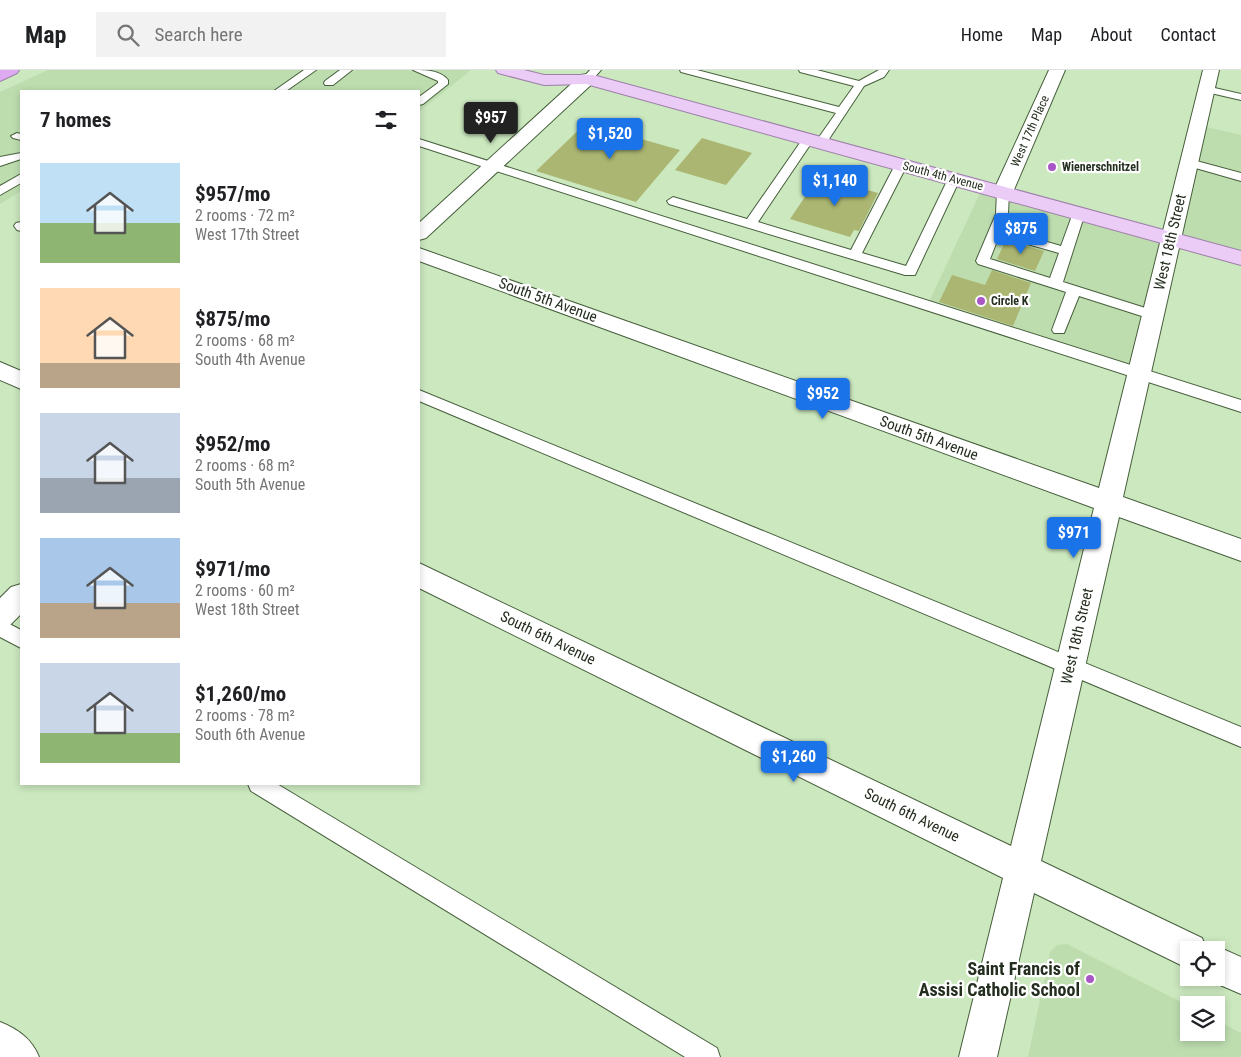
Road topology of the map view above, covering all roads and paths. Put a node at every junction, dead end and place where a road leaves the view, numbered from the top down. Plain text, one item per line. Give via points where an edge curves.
1 (11, 70) edge
2 (311, 70) edge
3 (347, 70) edge
4 (418, 70) edge
5 (504, 70) edge
6 (685, 70) edge
7 (804, 70) edge
8 (884, 70) edge
9 (1057, 70) edge
10 (586, 73) edge
11 (0, 76) edge
12 (1208, 80) edge
13 (329, 82) dead end
14 (860, 84) junction
15 (281, 90) edge
16 (1241, 97) edge
17 (420, 101) edge
18 (842, 111) junction
19 (814, 141) junction
20 (420, 142) edge
21 (20, 156) edge
22 (0, 162) edge
23 (1189, 163) junction
24 (902, 165) junction
25 (492, 166) junction
26 (1241, 177) edge
27 (20, 179) edge
28 (954, 179) junction
29 (0, 191) edge
30 (1003, 192) junction
31 (674, 200) dead end
32 (1079, 213) junction
33 (750, 224) junction
34 (995, 231) junction
35 (420, 233) edge
36 (1171, 239) junction
37 (1066, 251) junction
38 (420, 254) edge
39 (854, 255) junction
40 (1241, 258) edge
41 (1055, 284) junction
42 (1074, 290) junction
43 (1153, 315) junction
44 (1059, 330) dead end
45 (0, 370) edge
46 (1139, 374) junction
47 (20, 380) edge
48 (420, 395) edge
49 (1241, 406) edge
50 (1109, 502) junction
51 (1241, 550) edge
52 (420, 575) edge
53 (20, 597) edge
54 (0, 616) edge
55 (0, 627) edge
56 (20, 639) edge
57 (1070, 666) junction
58 (1241, 738) edge
59 (260, 785) edge
60 (1022, 869) junction
61 (1180, 947) edge
62 (1225, 968) edge
63 (1241, 976) edge
64 (0, 1041) edge
65 (20, 1057) edge
66 (708, 1057) edge
67 (978, 1057) edge

1 - 11 highway
2 - 15 lane
3 - 13 lane
4 - 17 lane via 443,80 443,84
5 - 10 main road, South 4th Avenue via 544,80
6 - 18 lane
7 - 14 lane
8 - 14 lane
9 - 30 street, West 17th Place
10 - 19 main road, South 4th Avenue
10 - 25 street
12 - 16 lane
12 - 23 street, West 18th Street
14 - 18 lane
18 - 19 lane
19 - 24 main road, South 4th Avenue
19 - 33 lane
20 - 25 lane
21 - 22 lane
23 - 26 lane
23 - 36 street, West 18th Street
24 - 28 main road, South 4th Avenue
24 - 39 lane
25 - 35 street
25 - 46 lane
27 - 29 lane
28 - 30 main road, South 4th Avenue
28 - 39 lane via 910,272
30 - 32 main road, South 4th Avenue
30 - 34 lane via 1002,214
31 - 33 lane
32 - 36 main road, South 4th Avenue
32 - 37 lane
33 - 39 lane
34 - 37 lane
34 - 41 lane via 983,261
36 - 40 main road, South 4th Avenue
36 - 43 street, West 18th Street
37 - 41 lane
38 - 50 street, South 5th Avenue
41 - 42 lane
42 - 43 lane
42 - 44 lane
43 - 46 street, West 18th Street
45 - 47 street
46 - 49 lane
46 - 50 street, West 18th Street
48 - 57 lane
50 - 51 street, South 5th Avenue
50 - 57 street, West 18th Street
52 - 60 street, South 6th Avenue
53 - 54 street
55 - 56 lane
57 - 58 lane
57 - 60 street, West 18th Street
59 - 66 lane
60 - 61 street, South 6th Avenue
60 - 67 street, West 18th Street
62 - 63 street
64 - 65 street

